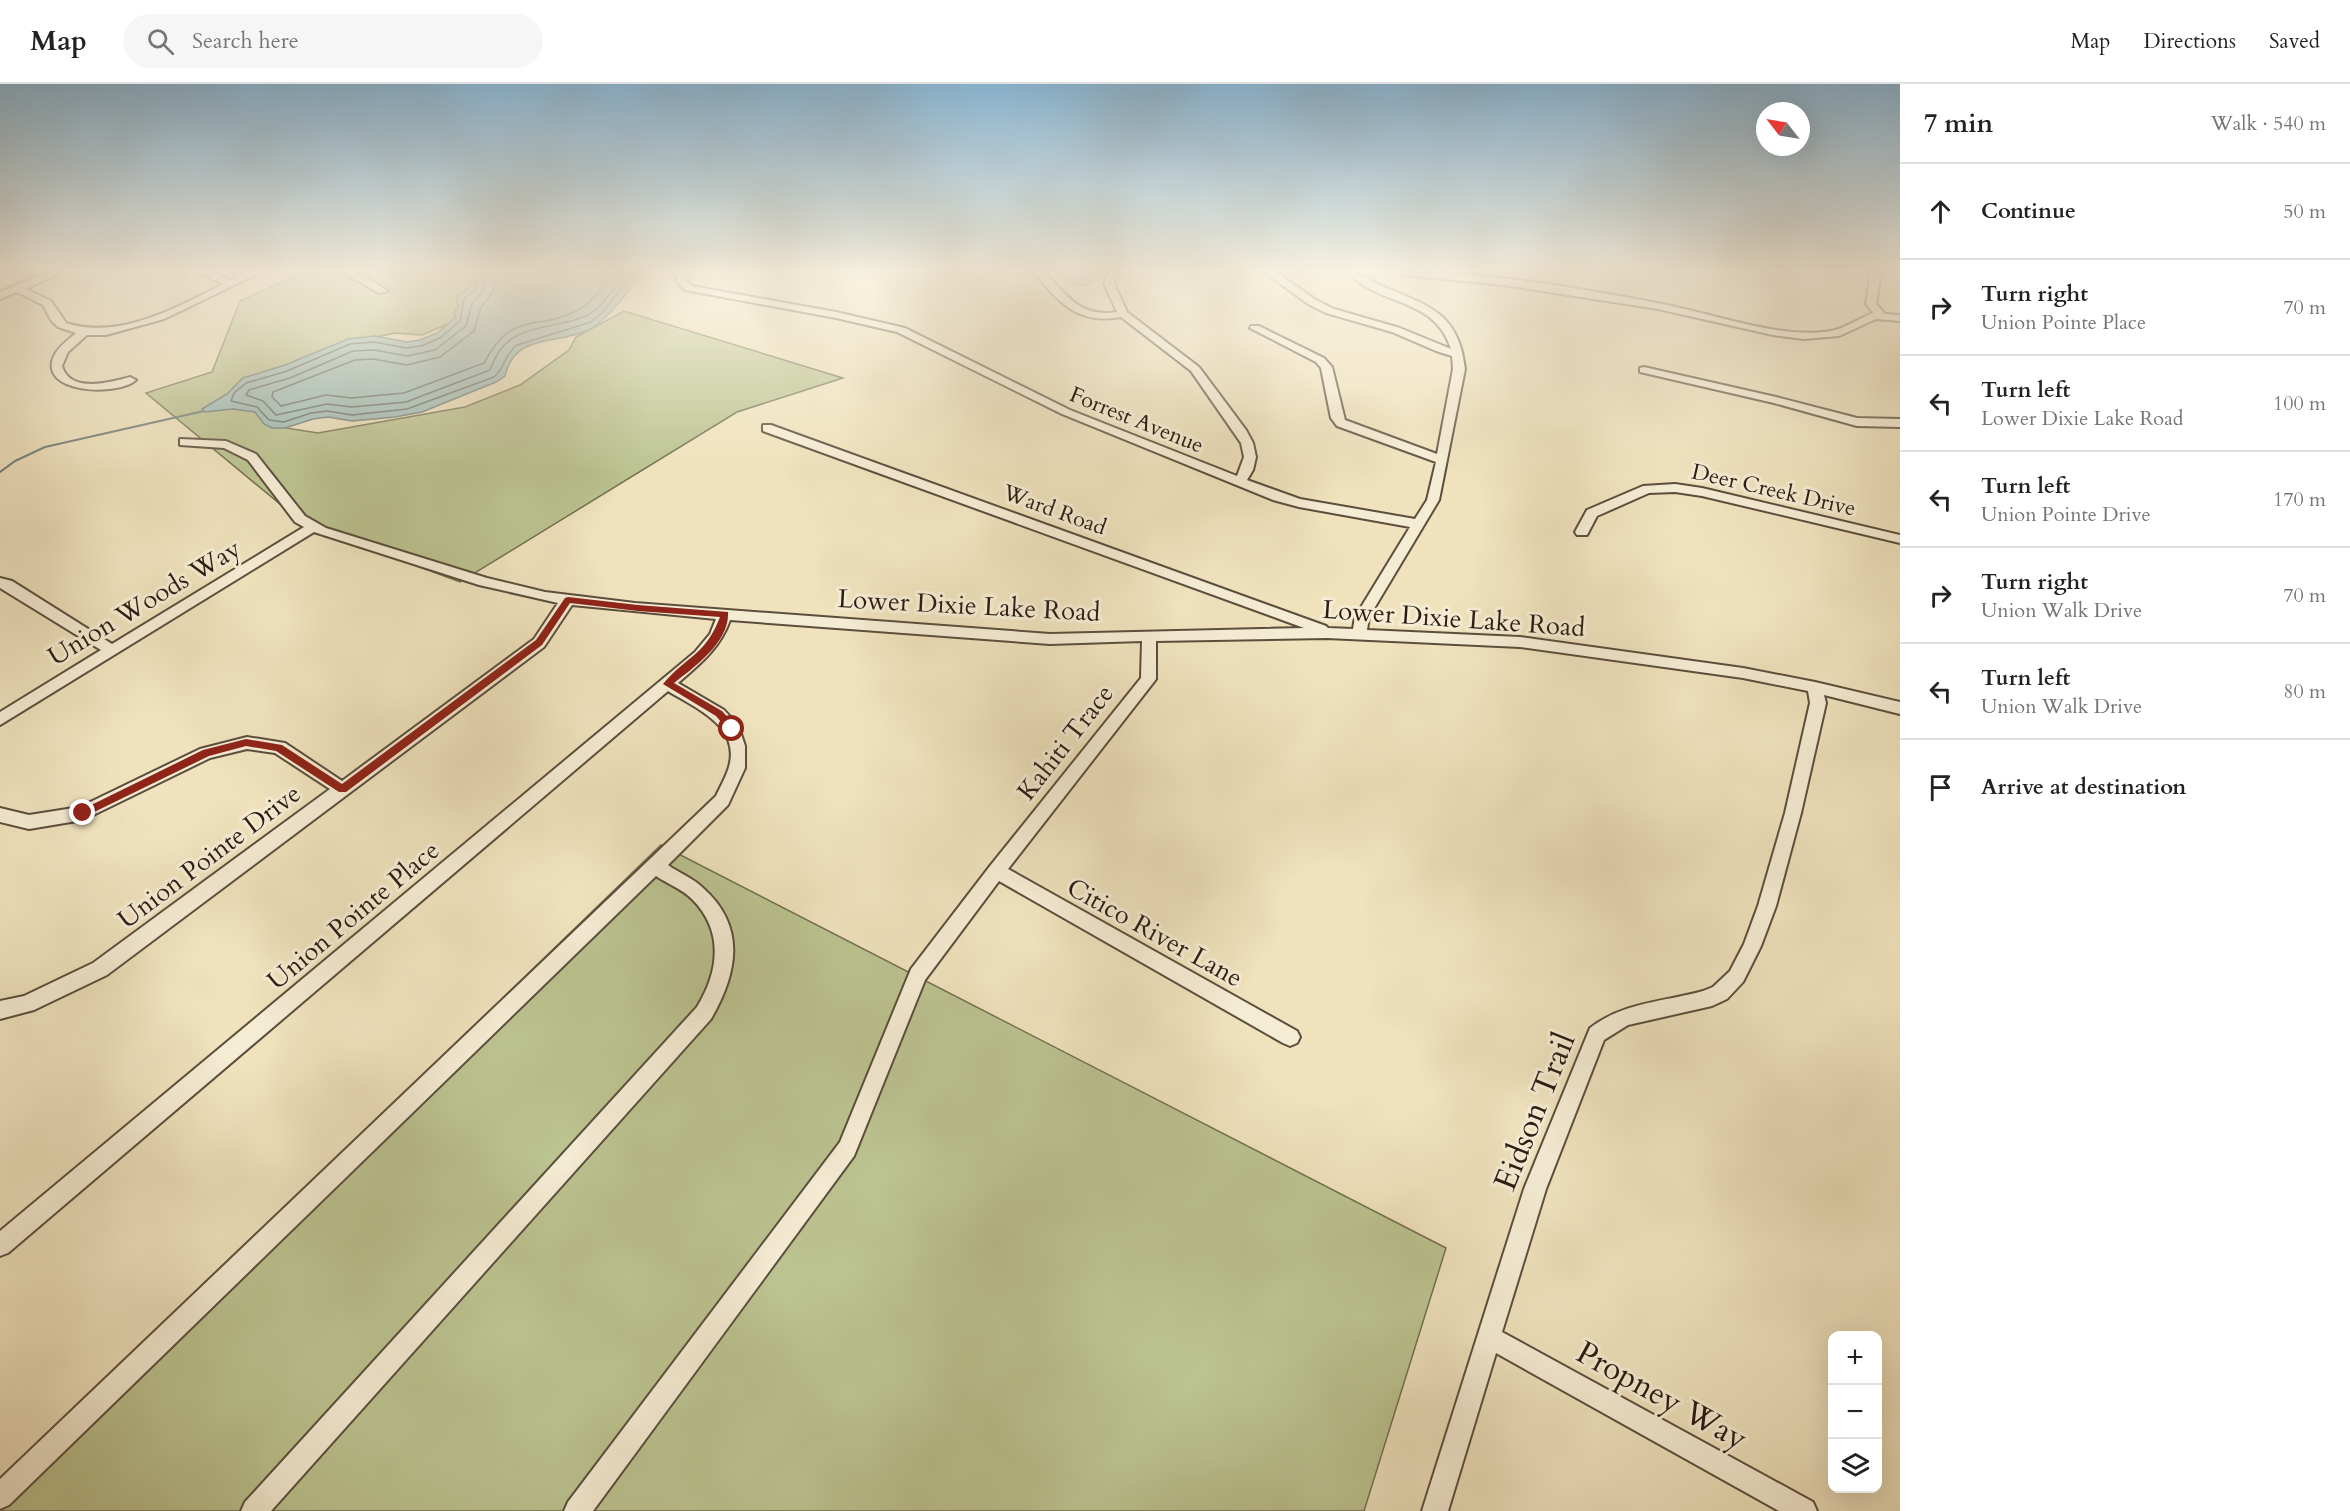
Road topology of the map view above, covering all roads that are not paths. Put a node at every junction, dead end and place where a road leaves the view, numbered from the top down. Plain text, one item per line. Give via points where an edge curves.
1 (78, 339) edge
2 (918, 339) edge
3 (1155, 339) edge
4 (1277, 339) edge
5 (1415, 339) edge
6 (1453, 339) edge
7 (1459, 354) junction
8 (1644, 370) dead end
9 (130, 380) dead end
10 (1900, 423) edge
11 (767, 428) dead end
12 (184, 442) dead end
13 (1442, 460) junction
14 (1240, 482) junction
15 (1418, 524) junction
16 (313, 527) junction
17 (1582, 532) dead end
18 (1900, 539) edge
19 (0, 583) edge
20 (568, 600) junction
21 (725, 614) junction
22 (1327, 633) junction
23 (1361, 634) junction
24 (1149, 636) junction
25 (111, 650) junction
26 (668, 684) junction
27 (1815, 687) junction
28 (1900, 708) edge
29 (0, 719) edge
30 (342, 789) junction
31 (0, 815) edge
32 (656, 865) junction
33 (996, 871) junction
34 (0, 1010) edge
35 (1290, 1037) dead end
36 (0, 1245) edge
37 (1489, 1337) junction
38 (0, 1496) edge
39 (254, 1511) edge
40 (577, 1511) edge
41 (1435, 1511) edge
42 (1804, 1511) edge

1 - 9 street via 59,357 56,367 60,375 72,383 93,387
2 - 14 street, Forrest Avenue via 1066,412
3 - 14 street via 1195,369 1240,430 1250,457
4 - 13 street via 1320,360 1326,367 1341,423
5 - 7 street
6 - 7 street
7 - 13 street
8 - 10 street via 1851,421
11 - 22 street, Ward Road
12 - 16 street, Lower Dixie Lake Road via 226,445 252,457 300,519
13 - 15 street via 1432,500
14 - 15 street, Forrest Avenue via 1299,503
15 - 23 street via 1362,617
16 - 20 street, Lower Dixie Lake Road via 484,582
16 - 25 street, Union Woods Way
17 - 18 street, Deer Creek Drive via 1592,513 1647,489 1675,488
19 - 25 street
20 - 21 street, Lower Dixie Lake Road
20 - 30 street, Union Pointe Drive via 539,642
21 - 24 street, Lower Dixie Lake Road via 1050,639
21 - 26 street, Union Pointe Place via 717,636
22 - 23 street, Lower Dixie Lake Road
22 - 24 street, Lower Dixie Lake Road
23 - 27 street, Lower Dixie Lake Road via 1470,638 1578,648
24 - 33 street, Kahiti Trace via 1148,679
25 - 29 street, Union Woods Way
26 - 32 street via 719,714 732,729 737,768 722,800
26 - 36 street, Union Pointe Place
27 - 28 street, Lower Dixie Lake Road
27 - 37 street, Eidson Trail via 1818,703 1781,860 1769,902 1736,981 1721,993 1681,1006 1623,1016 1597,1034 1534,1189
30 - 31 street via 279,747 246,743 206,753 83,813 29,822
30 - 34 street, Union Pointe Drive via 100,969 27,1004
32 - 38 street
32 - 39 street via 697,893 716,914 725,962 718,991 696,1022
33 - 35 street, Citico River Lane
33 - 40 street, Kahiti Trace via 918,975 847,1149
37 - 41 street, Eidson Trail
37 - 42 street, Propney Way

